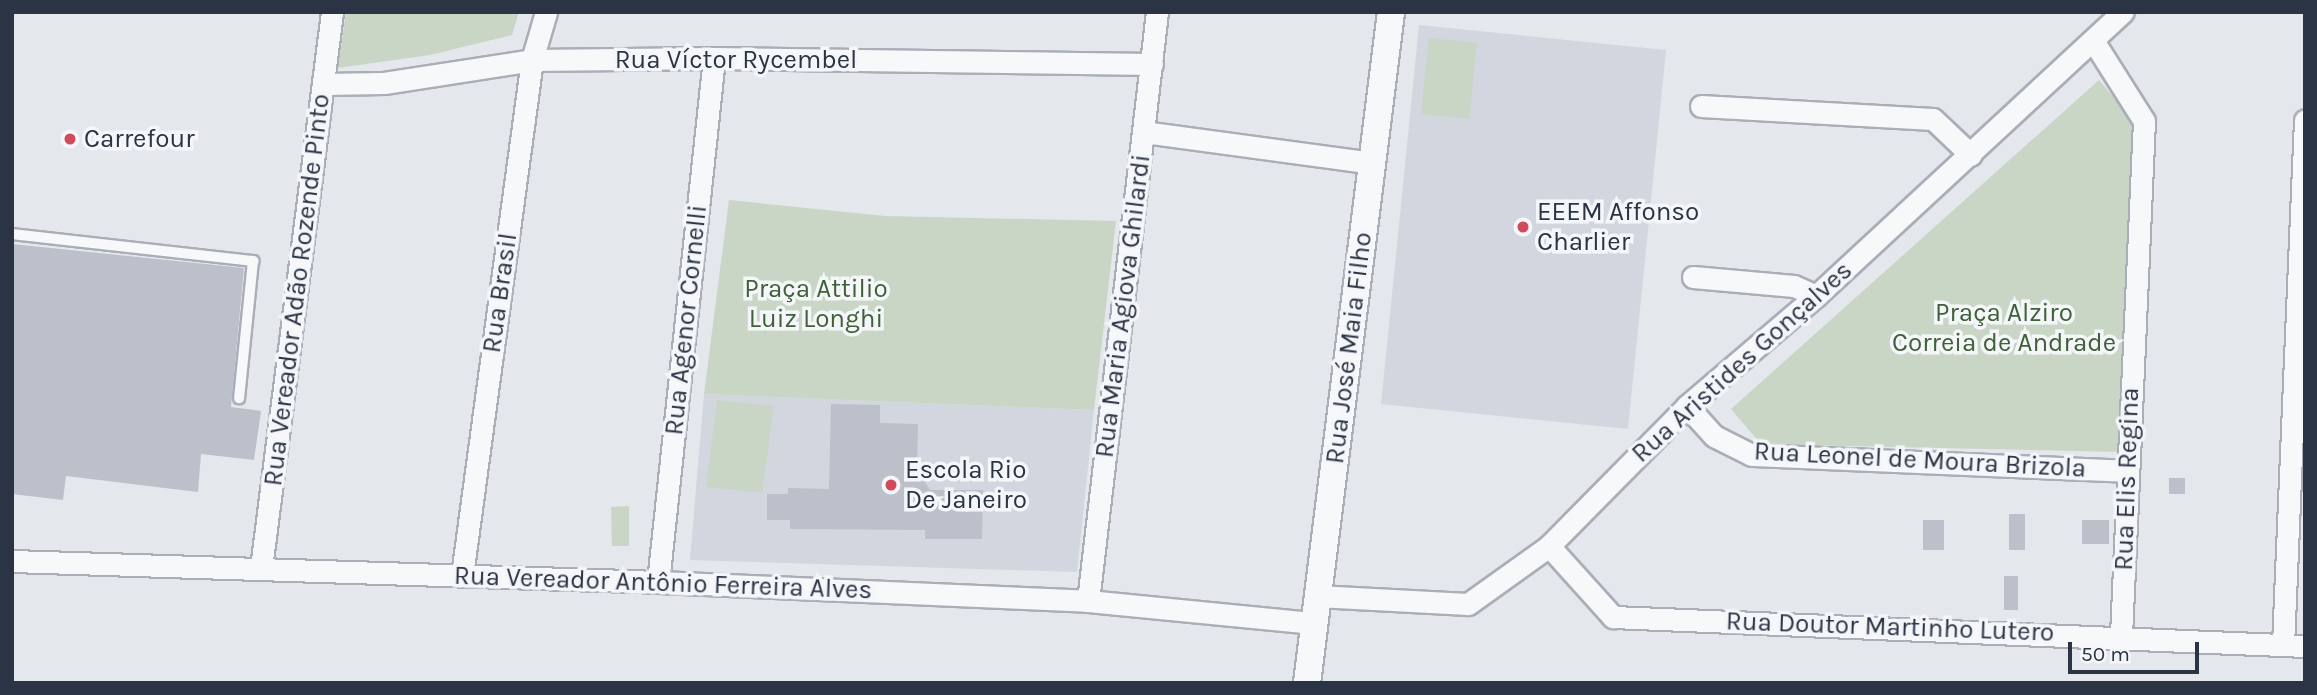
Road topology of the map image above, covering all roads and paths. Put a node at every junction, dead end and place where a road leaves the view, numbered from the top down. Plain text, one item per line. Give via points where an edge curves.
1 (332, 12) edge
2 (546, 12) edge
3 (1157, 12) edge
4 (1391, 12) edge
5 (2123, 12) edge
6 (2094, 42) junction
7 (714, 58) junction
8 (532, 60) junction
9 (1152, 64) junction
10 (323, 85) junction
11 (1701, 106) dead end
12 (2305, 120) edge
13 (1144, 132) junction
14 (1971, 155) junction
15 (1373, 163) junction
16 (12, 234) edge
17 (1693, 277) dead end
18 (1816, 296) junction
19 (239, 398) dead end
20 (1687, 406) junction
21 (2127, 471) junction
22 (1549, 546) junction
23 (12, 561) edge
24 (261, 568) junction
25 (462, 575) junction
26 (658, 582) junction
27 (1317, 596) junction
28 (1088, 601) junction
29 (1314, 623) junction
30 (2121, 636) junction
31 (2283, 645) junction
32 (2305, 646) edge
33 (1307, 683) edge

1 - 10 street, Rua Vereador Adão Rozende Pinto
2 - 8 street, Rua Brasil
3 - 9 street, Rua Maria Agiova Ghilardi
4 - 15 street, Rua José Maia Filho
5 - 6 street, Rua Aristides Gonçalves
6 - 14 street, Rua Aristides Gonçalves
6 - 21 street, Rua Elis Regina via 2144,121
7 - 8 street, Rua Víctor Rycembel
7 - 9 street, Rua Víctor Rycembel
7 - 26 street, Rua Agenor Cornelli
8 - 10 street, Rua Víctor Rycembel via 384,83
8 - 25 street, Rua Brasil
9 - 13 street, Rua Maria Agiova Ghilardi
10 - 24 street, Rua Vereador Adão Rozende Pinto
11 - 14 street via 1933,119
12 - 31 street
13 - 15 street
13 - 28 street, Rua Maria Agiova Ghilardi
14 - 18 street, Rua Aristides Gonçalves
15 - 27 street, Rua José Maia Filho
16 - 19 lane via 253,261
17 - 18 street via 1794,286
18 - 20 street, Rua Aristides Gonçalves
20 - 21 street, Rua Leonel de Moura Brizola via 1714,436 1752,455
20 - 22 street, Rua Aristides Gonçalves
21 - 30 street, Rua Elis Regina
22 - 27 street, Rua Aristides Gonçalves via 1468,604
22 - 30 street, Rua Doutor Martinho Lutero via 1613,617
23 - 24 street, Rua Vereador Antônio Ferreira Alves
24 - 25 street, Rua Vereador Antônio Ferreira Alves
25 - 26 street, Rua Vereador Antônio Ferreira Alves
26 - 28 street, Rua Vereador Antônio Ferreira Alves
27 - 29 street, Rua José Maia Filho
28 - 29 street, Rua Vereador Antônio Ferreira Alves
29 - 33 street, Rua José Maia Filho
30 - 31 street, Rua Doutor Martinho Lutero
31 - 32 street, Rua Doutor Martinho Lutero

